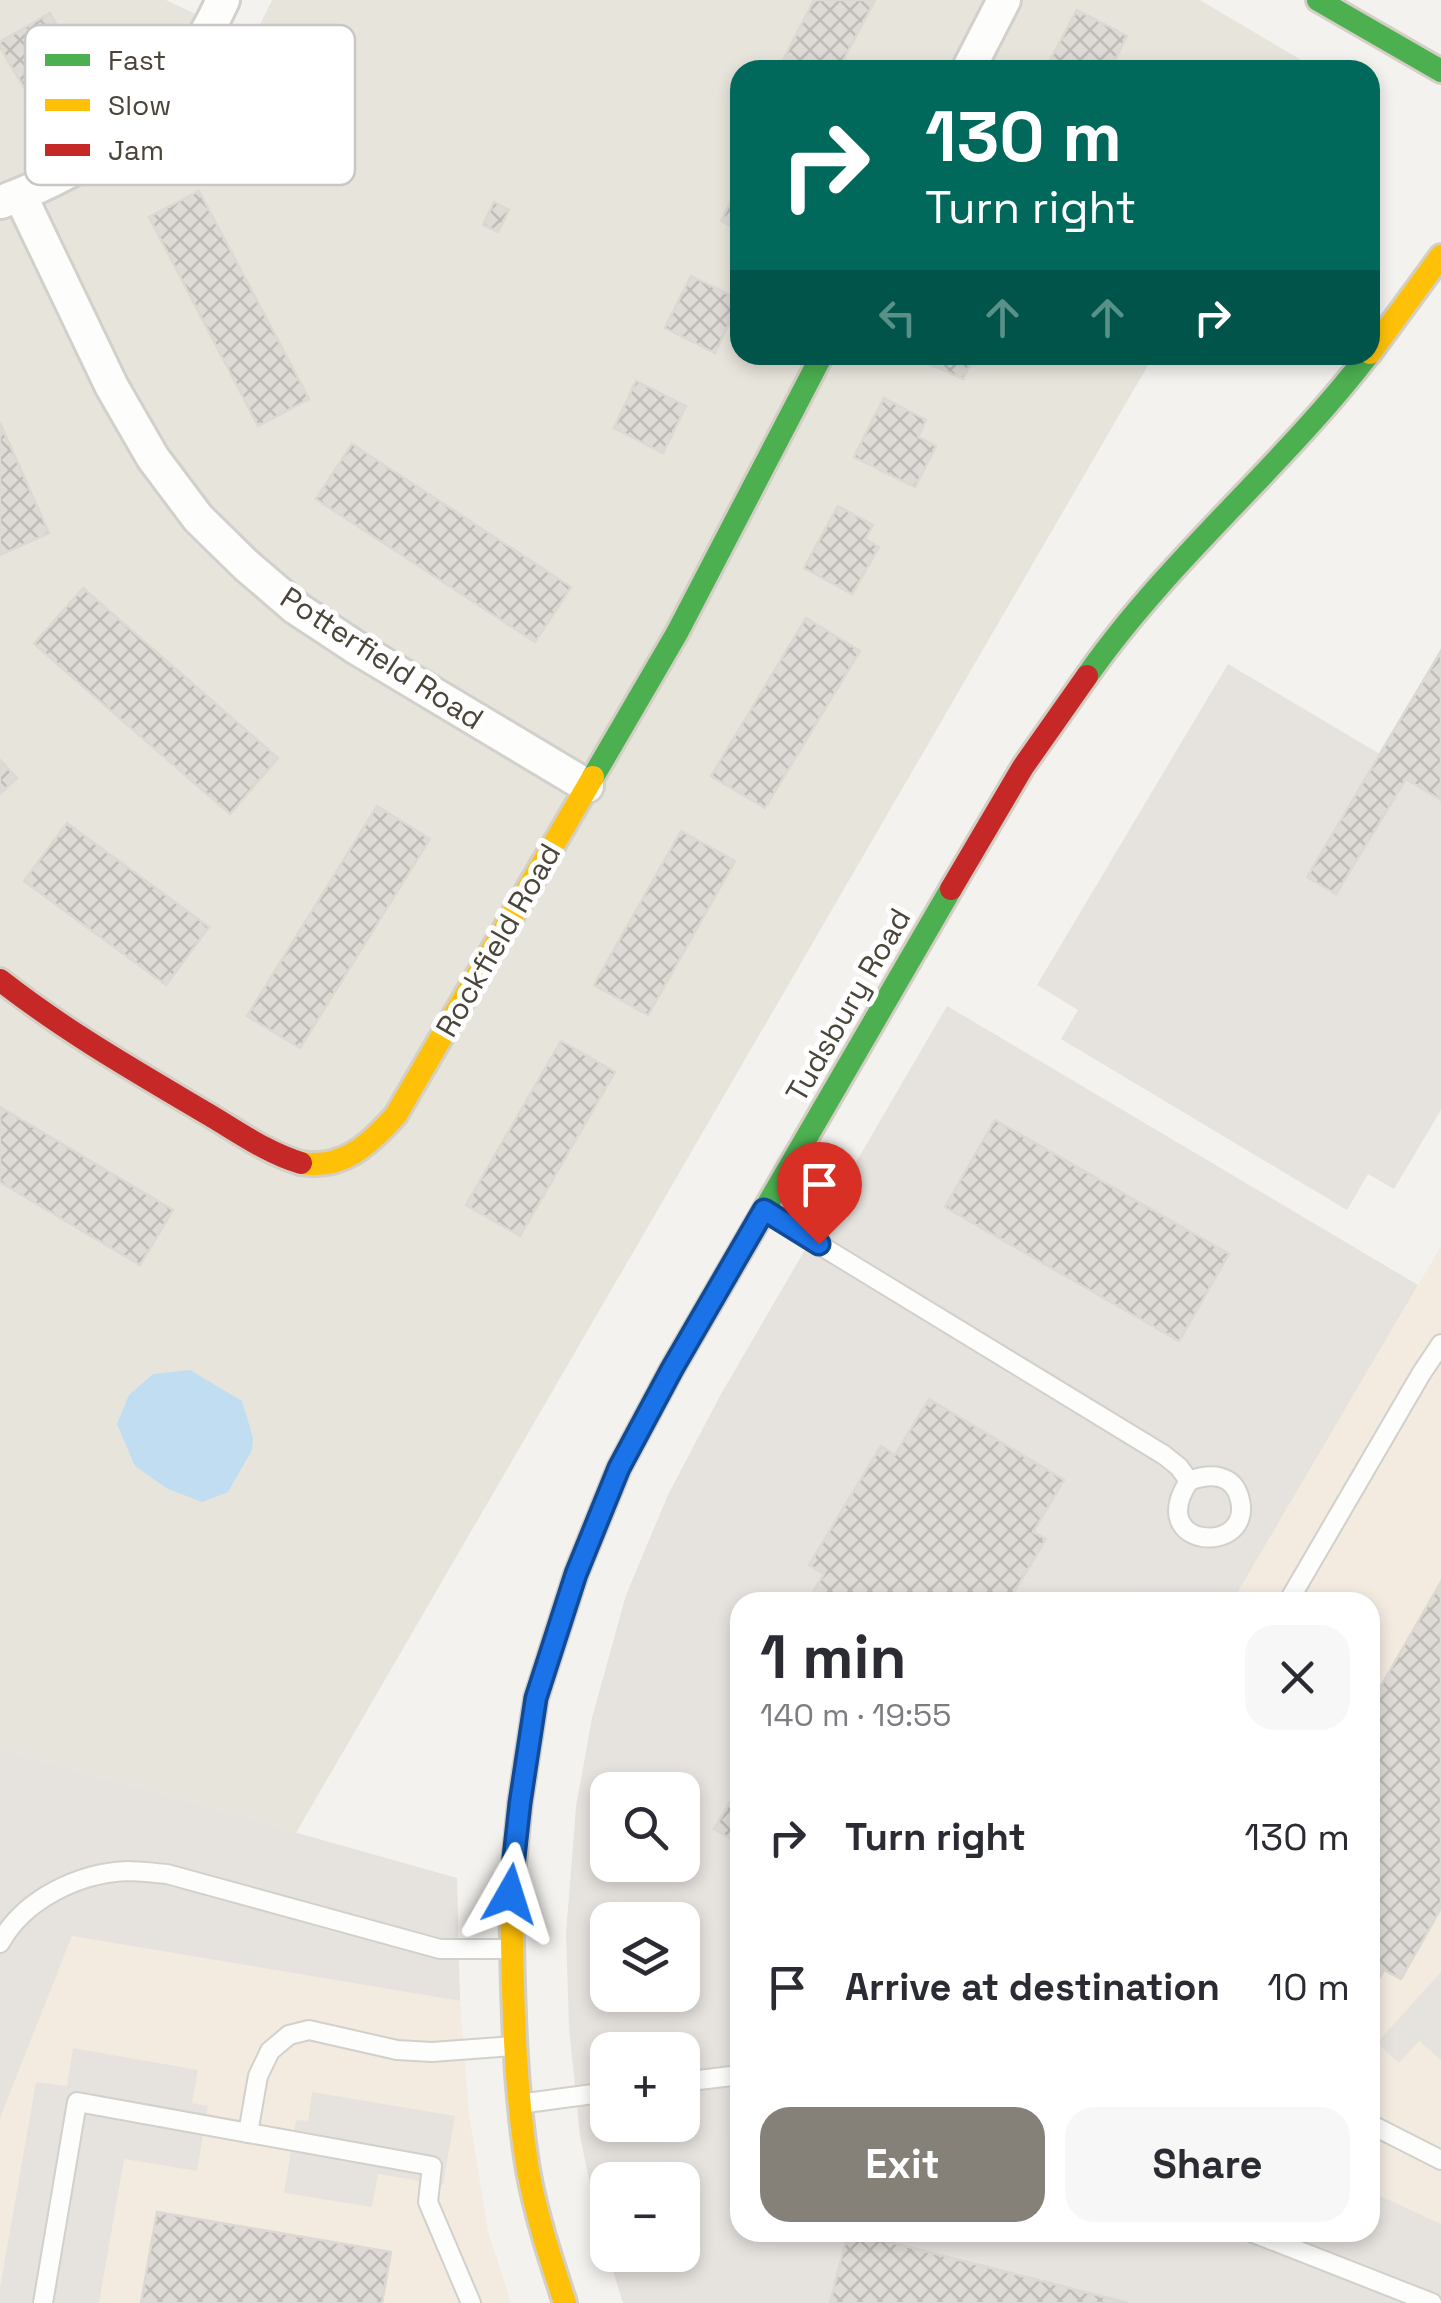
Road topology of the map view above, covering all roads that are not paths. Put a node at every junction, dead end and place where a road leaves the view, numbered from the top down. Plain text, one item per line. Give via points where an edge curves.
1 (223, 0) edge
2 (1004, 0) edge
3 (1318, 0) edge
4 (211, 25) edge
5 (973, 60) edge
6 (1441, 71) edge
7 (38, 185) edge
8 (10, 199) edge
9 (1441, 256) edge
10 (1380, 339) edge
11 (817, 365) edge
12 (1360, 365) edge
13 (587, 786) junction
14 (0, 980) edge
15 (764, 1210) junction
16 (1441, 1344) edge
17 (1189, 1482) dead end
18 (1294, 1592) edge
19 (0, 1943) edge
20 (510, 1949) junction
21 (514, 2046) junction
22 (730, 2076) edge
23 (700, 2080) edge
24 (590, 2094) edge
25 (519, 2104) junction
26 (1380, 2129) edge
27 (248, 2133) junction
28 (1441, 2160) edge
29 (1276, 2242) edge
30 (43, 2303) edge
31 (471, 2303) edge
32 (565, 2303) edge
33 (1432, 2303) edge

1 - 4 street
2 - 5 street
3 - 6 street
7 - 8 street
8 - 13 street, Potterfield Road via 153,458 198,518 296,608
9 - 10 street, Tudsbury Road
11 - 13 street, Rockfield Road via 677,632
12 - 15 street, Tudsbury Road via 1106,648 1023,767
13 - 14 street, Rockfield Road via 396,1115 358,1153 336,1162 307,1164 272,1151 91,1045
15 - 17 lane via 1164,1456
15 - 20 street, Tudsbury Road via 619,1468 576,1574 536,1698 510,1894
16 - 18 lane
19 - 20 lane via 54,1891 90,1876 128,1871 167,1874 440,1949
20 - 21 street, Tudsbury Road
21 - 25 street, Tudsbury Road
21 - 27 lane via 432,2052 310,2030 289,2035 270,2051 258,2076
22 - 23 lane
24 - 25 lane
25 - 32 street, Tudsbury Road via 530,2174
26 - 28 lane
27 - 30 lane via 77,2102
27 - 31 lane via 432,2166 428,2202
29 - 33 lane

